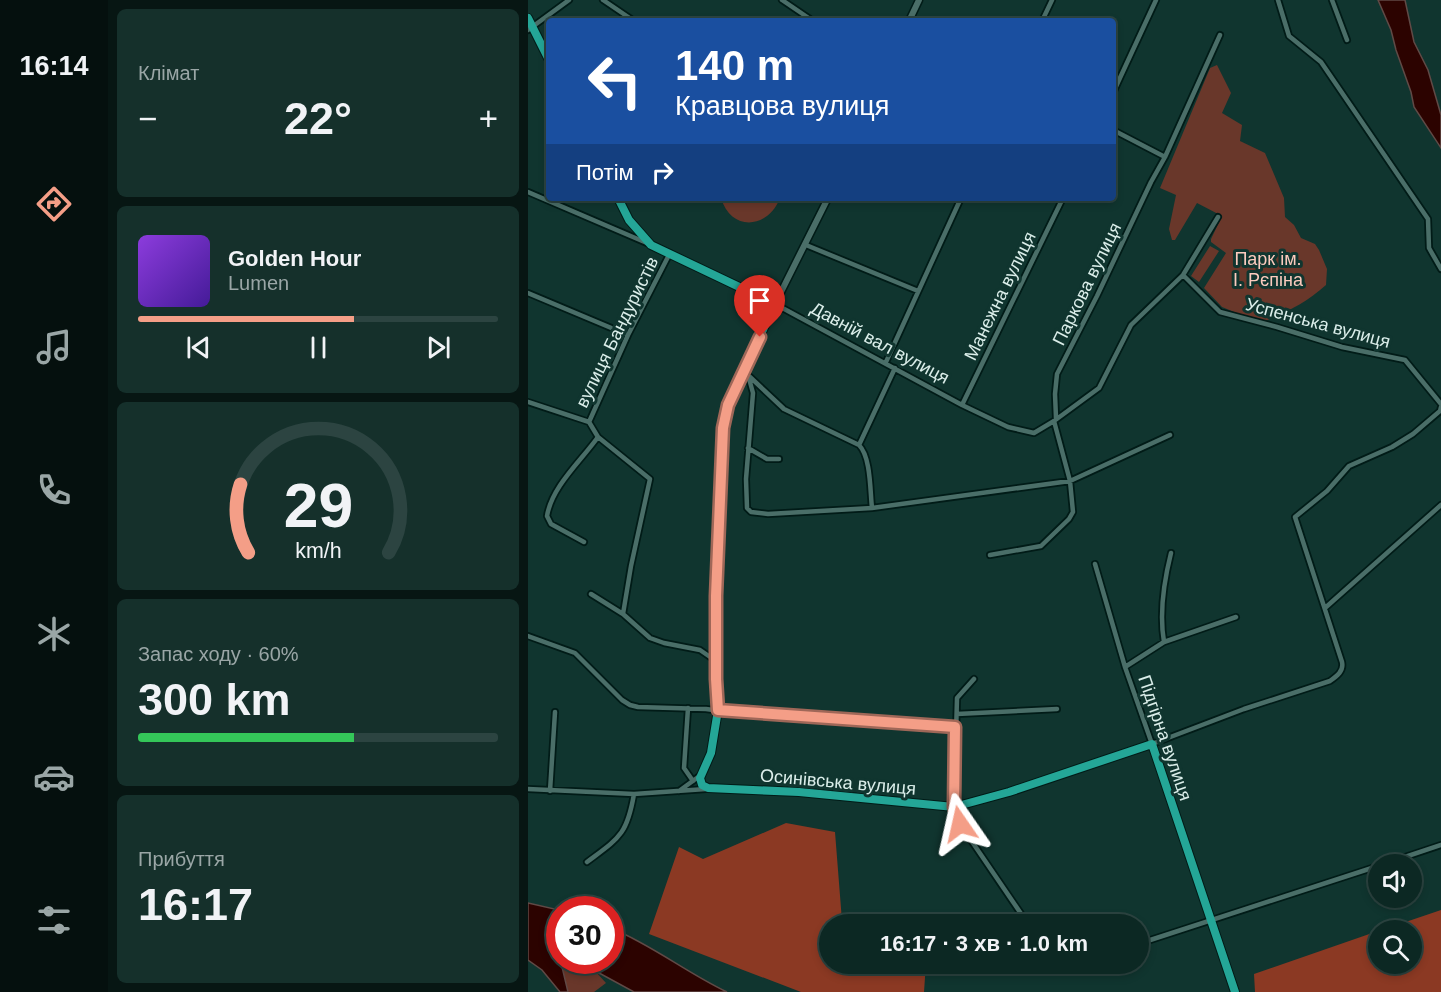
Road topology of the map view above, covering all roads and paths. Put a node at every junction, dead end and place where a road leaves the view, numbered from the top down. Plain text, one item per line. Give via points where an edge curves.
1 (569, 0) edge
2 (603, 0) edge
3 (782, 0) edge
4 (919, 0) edge
5 (1052, 0) edge
6 (1156, 0) edge
7 (1278, 0) edge
8 (1332, 0) edge
9 (528, 18) edge
10 (630, 18) edge
11 (809, 18) edge
12 (910, 18) edge
13 (1043, 18) edge
14 (530, 29) edge
15 (1220, 35) dead end
16 (1347, 40) dead end
17 (546, 55) edge
18 (1116, 87) edge
19 (1116, 132) edge
20 (1166, 157) junction
21 (528, 192) edge
22 (546, 200) edge
23 (549, 201) edge
24 (620, 201) edge
25 (827, 201) edge
26 (960, 201) edge
27 (1062, 201) edge
28 (1218, 218) dead end
29 (651, 245) junction
30 (806, 245) junction
31 (670, 254) junction
32 (1441, 269) edge
33 (1183, 275) junction
34 (918, 291) junction
35 (528, 293) edge
36 (775, 304) junction
37 (627, 335) junction
38 (886, 363) junction
39 (895, 368) junction
40 (746, 373) junction
41 (528, 402) edge
42 (962, 405) junction
43 (1441, 405) edge
44 (1055, 419) junction
45 (589, 422) junction
46 (1170, 435) dead end
47 (597, 437) junction
48 (859, 445) junction
49 (748, 448) junction
50 (779, 459) dead end
51 (1070, 481) junction
52 (1441, 505) edge
53 (872, 508) junction
54 (584, 542) dead end
55 (1171, 553) dead end
56 (990, 555) dead end
57 (1095, 564) dead end
58 (591, 594) dead end
59 (1325, 608) junction
60 (623, 614) junction
61 (1236, 617) dead end
62 (528, 636) edge
63 (1164, 642) junction
64 (716, 661) junction
65 (1125, 667) junction
66 (974, 679) dead end
67 (688, 708) junction
68 (1058, 709) dead end
69 (718, 710) junction
70 (555, 712) dead end
71 (957, 714) junction
72 (955, 727) junction
73 (1152, 744) junction
74 (701, 775) junction
75 (693, 782) junction
76 (708, 788) junction
77 (528, 789) edge
78 (550, 791) junction
79 (676, 792) junction
80 (634, 794) junction
81 (954, 807) junction
82 (1441, 845) edge
83 (1414, 854) edge
84 (587, 862) dead end
85 (1368, 869) edge
86 (1021, 914) edge
87 (1211, 921) junction
88 (1149, 941) edge
89 (1235, 992) edge

1 - 14 street
2 - 10 street
3 - 11 street
4 - 12 street
5 - 13 street
6 - 18 street
7 - 32 street via 1289,36 1321,62 1428,219 1429,248
8 - 16 street
9 - 14 main road
14 - 17 main road
15 - 20 street, Паркова вулиця
19 - 20 street
20 - 44 street, Паркова вулиця via 1150,182 1057,374
21 - 22 street, Давній вал вулиця
23 - 29 street, Давній вал вулиця
24 - 29 main road via 629,220
25 - 30 street
26 - 34 street
27 - 42 street, Манежна вулиця
28 - 33 street
29 - 31 main road, Давній вал вулиця
30 - 34 street
30 - 36 street
31 - 36 main road, Давній вал вулиця
31 - 37 street, вулиця Бандуристів
33 - 43 street, Успенська вулиця via 1220,312 1342,347 1405,360
33 - 44 street via 1131,325 1099,387
34 - 38 street
35 - 37 street
36 - 38 street, Давній вал вулиця
36 - 40 main road
37 - 45 street, вулиця Бандуристів
38 - 39 street, Давній вал вулиця
39 - 42 street, Давній вал вулиця
39 - 48 street
40 - 48 street via 784,409
40 - 49 street via 753,393
40 - 64 main road via 728,405 722,439
41 - 45 street
42 - 44 street, Давній вал вулиця via 1008,427 1034,433
43 - 59 street, Успенська вулиця via 1440,411 1413,434 1349,466 1327,491 1294,517
44 - 51 street, Паркова вулиця
45 - 47 street
46 - 51 street
47 - 54 street via 552,500 547,516 551,524
47 - 60 street via 651,482
48 - 53 street via 866,459
49 - 50 street via 767,459
49 - 53 street via 747,508 751,512
51 - 53 street
51 - 56 street, Паркова вулиця via 1073,512 1041,546
52 - 59 street
55 - 63 street via 1164,581
57 - 65 street, Підгірна вулиця
58 - 60 street
59 - 73 street, Осинівська вулиця via 1343,667 1330,681
60 - 64 street via 650,638 700,650
61 - 63 street
62 - 67 street via 575,653 630,705
63 - 65 street
64 - 69 main road
65 - 73 street, Підгірна вулиця
66 - 71 street via 958,696
67 - 69 street
67 - 75 street via 684,768
68 - 71 street
69 - 72 street
69 - 74 main road via 711,753
70 - 78 street
71 - 72 street
72 - 81 street
73 - 81 main road, Осинівська вулиця
73 - 87 main road, Підгірна вулиця
74 - 75 street
74 - 76 main road via 700,782
75 - 79 street
76 - 79 street, Осинівська вулиця
76 - 81 main road, Осинівська вулиця via 799,792
77 - 78 street, Осинівська вулиця
78 - 80 street, Осинівська вулиця
79 - 80 street, Осинівська вулиця
80 - 84 street via 621,834
81 - 86 street via 960,824
82 - 83 street
85 - 87 street
87 - 88 street
87 - 89 main road, Підгірна вулиця

